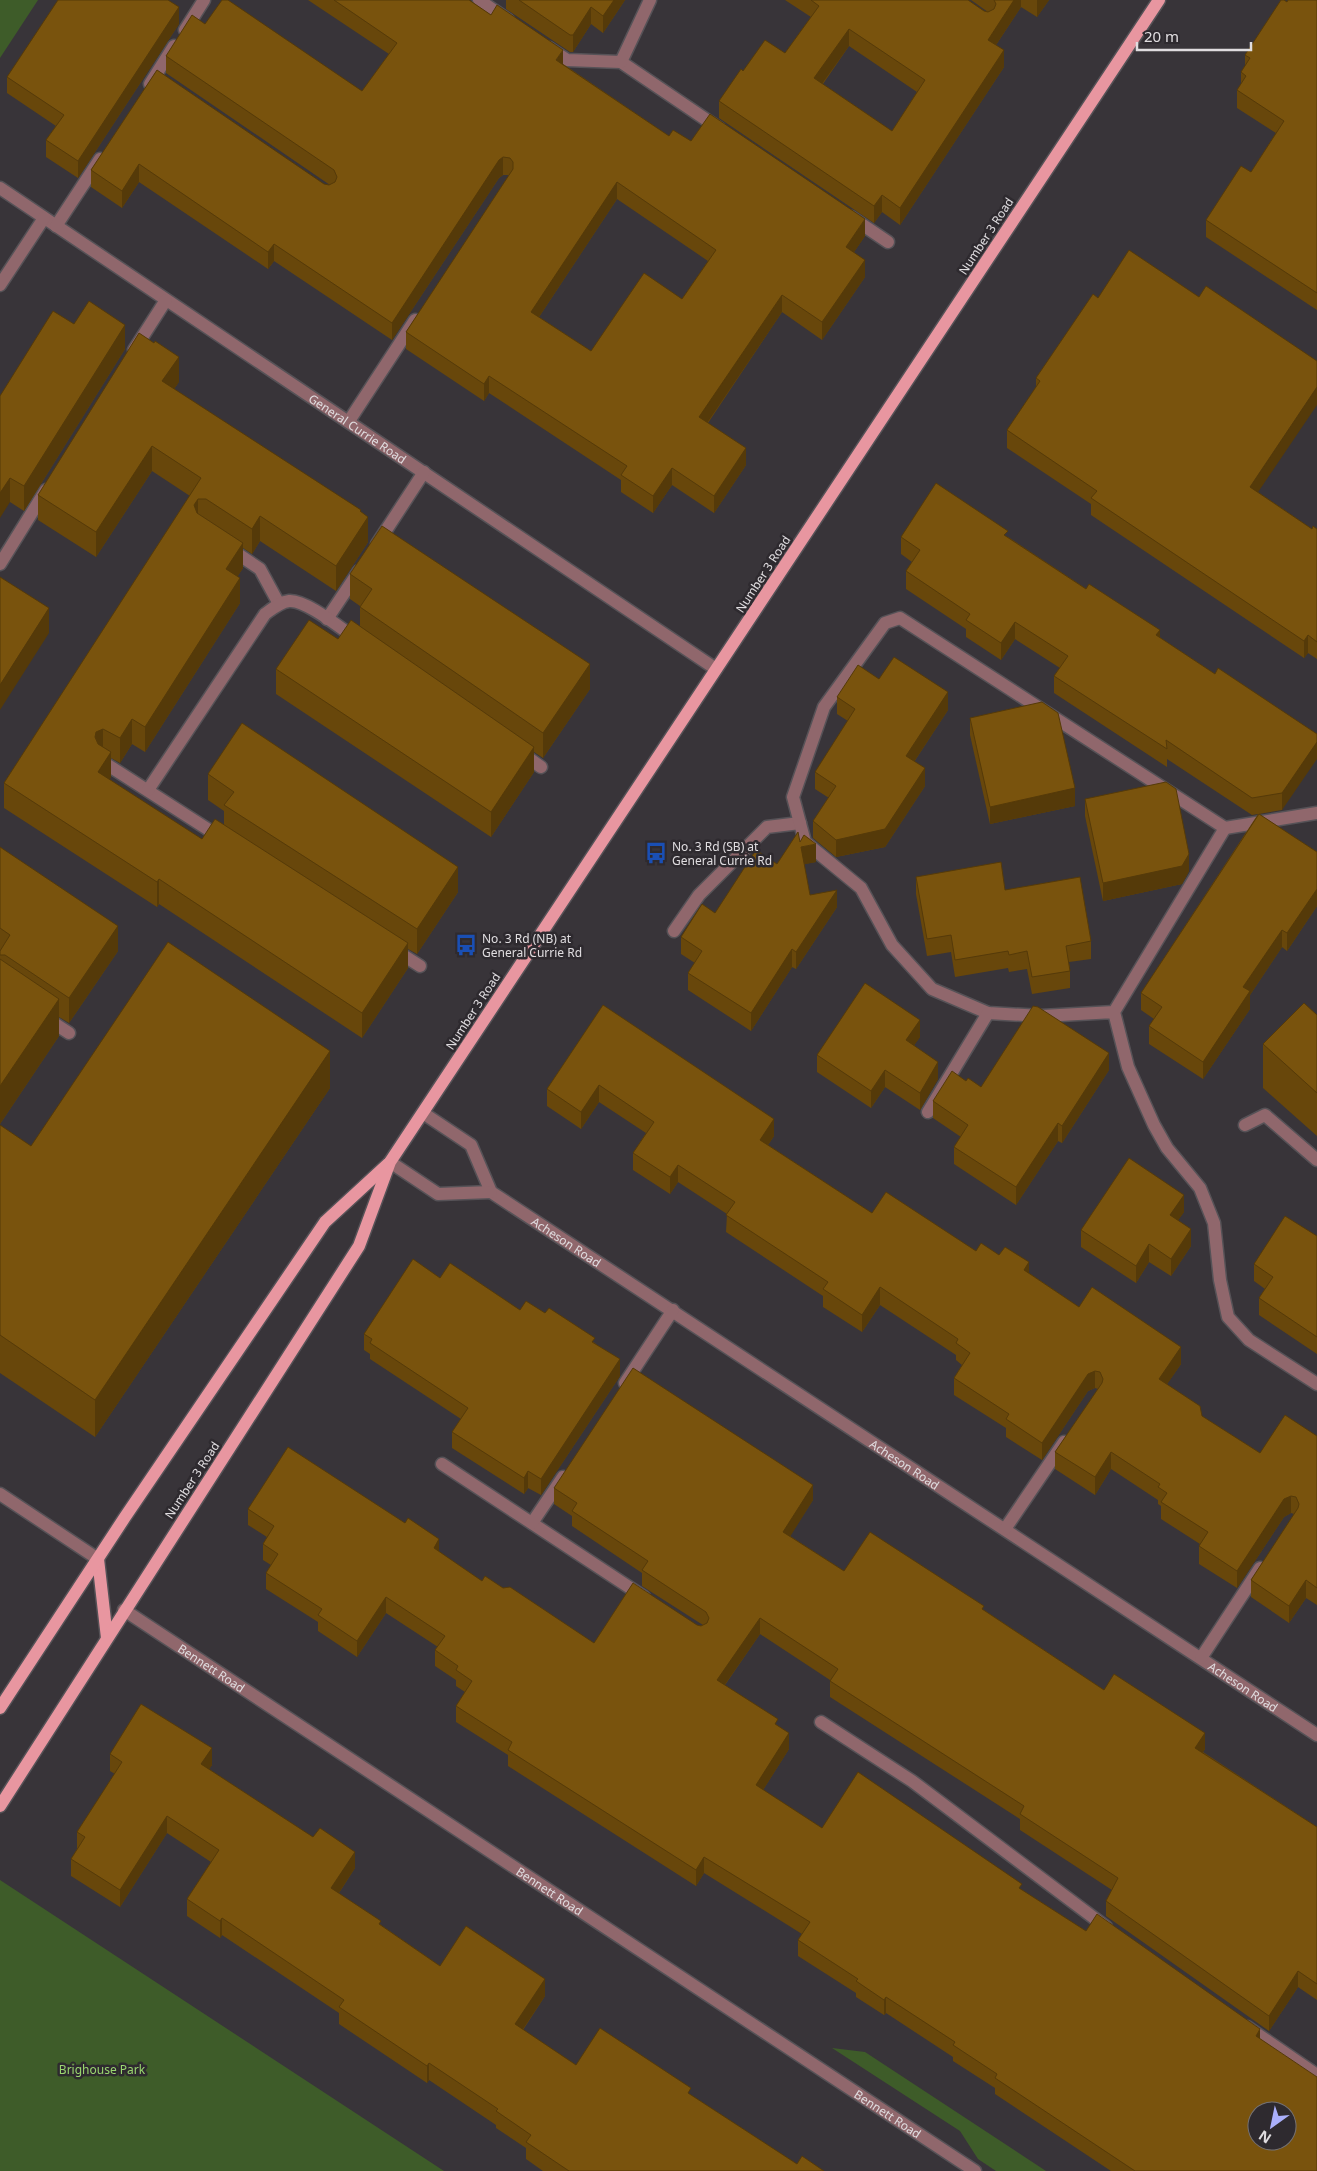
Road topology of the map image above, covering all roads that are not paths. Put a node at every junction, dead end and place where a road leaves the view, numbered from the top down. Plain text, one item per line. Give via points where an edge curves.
1 (204, 0) edge
2 (479, 0) edge
3 (650, 0) edge
4 (1158, 0) edge
5 (519, 27) edge
6 (535, 38) edge
7 (621, 62) junction
8 (144, 93) edge
9 (734, 138) edge
10 (106, 151) edge
11 (0, 188) edge
12 (840, 209) edge
13 (44, 218) junction
14 (56, 226) junction
15 (888, 242) dead end
16 (0, 285) edge
17 (166, 300) junction
18 (424, 306) edge
19 (128, 359) edge
20 (349, 421) junction
21 (424, 472) junction
22 (51, 482) edge
23 (219, 542) edge
24 (0, 564) edge
25 (279, 604) junction
26 (327, 619) junction
27 (368, 648) edge
28 (716, 669) junction
29 (508, 744) edge
30 (103, 762) edge
31 (541, 767) dead end
32 (148, 790) junction
33 (1317, 813) edge
34 (800, 823) junction
35 (1224, 828) junction
36 (230, 843) edge
37 (674, 931) dead end
38 (387, 944) edge
39 (420, 966) dead end
40 (1114, 1012) junction
41 (38, 1013) edge
42 (988, 1013) junction
43 (69, 1033) dead end
44 (928, 1112) dead end
45 (423, 1113) junction
46 (1245, 1125) dead end
47 (1317, 1160) edge
48 (390, 1162) junction
49 (491, 1192) junction
50 (673, 1310) junction
51 (1317, 1384) edge
52 (619, 1392) edge
53 (1074, 1427) edge
54 (442, 1464) dead end
55 (570, 1466) edge
56 (0, 1494) edge
57 (532, 1523) junction
58 (1005, 1530) junction
59 (98, 1559) junction
60 (1265, 1561) edge
61 (652, 1602) edge
62 (124, 1610) junction
63 (106, 1638) junction
64 (1201, 1658) junction
65 (0, 1708) edge
66 (820, 1722) dead end
67 (1317, 1735) edge
68 (0, 1806) edge
69 (1114, 1932) edge
70 (1238, 2021) edge
71 (1317, 2075) edge
72 (975, 2171) edge

1 - 8 street via 159,79
2 - 5 street
3 - 7 street
4 - 28 main road, Number 3 Road
6 - 7 street via 567,60
7 - 9 street
10 - 14 street
11 - 13 street, General Currie Road
12 - 15 street
13 - 14 street, General Currie Road
13 - 16 street
14 - 17 street, General Currie Road
17 - 19 street
17 - 20 street, General Currie Road
18 - 20 street
20 - 21 street, General Currie Road
21 - 26 street
21 - 28 street, General Currie Road
22 - 24 street
23 - 25 street via 260,569
25 - 26 street via 301,603
25 - 32 street via 265,614
26 - 27 street
28 - 45 main road, Number 3 Road
29 - 31 street
30 - 32 street
32 - 36 street
33 - 35 street
34 - 35 street via 793,797 824,707 886,623 900,618
34 - 37 street via 767,828 699,895
34 - 42 street via 805,842 861,888 892,946 932,989
35 - 40 street
38 - 39 street
40 - 42 street via 1042,1016
40 - 51 street via 1128,1067 1154,1124 1167,1148 1200,1188 1214,1223 1228,1317 1249,1340
41 - 43 street
42 - 44 street
45 - 48 main road, Number 3 Road
45 - 49 street via 471,1145
46 - 47 street via 1265,1115
48 - 49 street via 438,1194
48 - 59 main road, Number 3 Road via 325,1222
48 - 62 main road, Number 3 Road via 359,1246
49 - 50 street, Acheson Road
50 - 52 street
50 - 58 street, Acheson Road
53 - 58 street
54 - 57 street
55 - 57 street
56 - 59 street
57 - 61 street
58 - 64 street, Acheson Road
59 - 63 main road
59 - 65 main road, Number 3 Road
60 - 64 street
62 - 63 main road, Number 3 Road
62 - 72 street, Bennett Road
63 - 68 main road, Number 3 Road
64 - 67 street, Acheson Road
66 - 69 street via 912,1781
70 - 71 street

